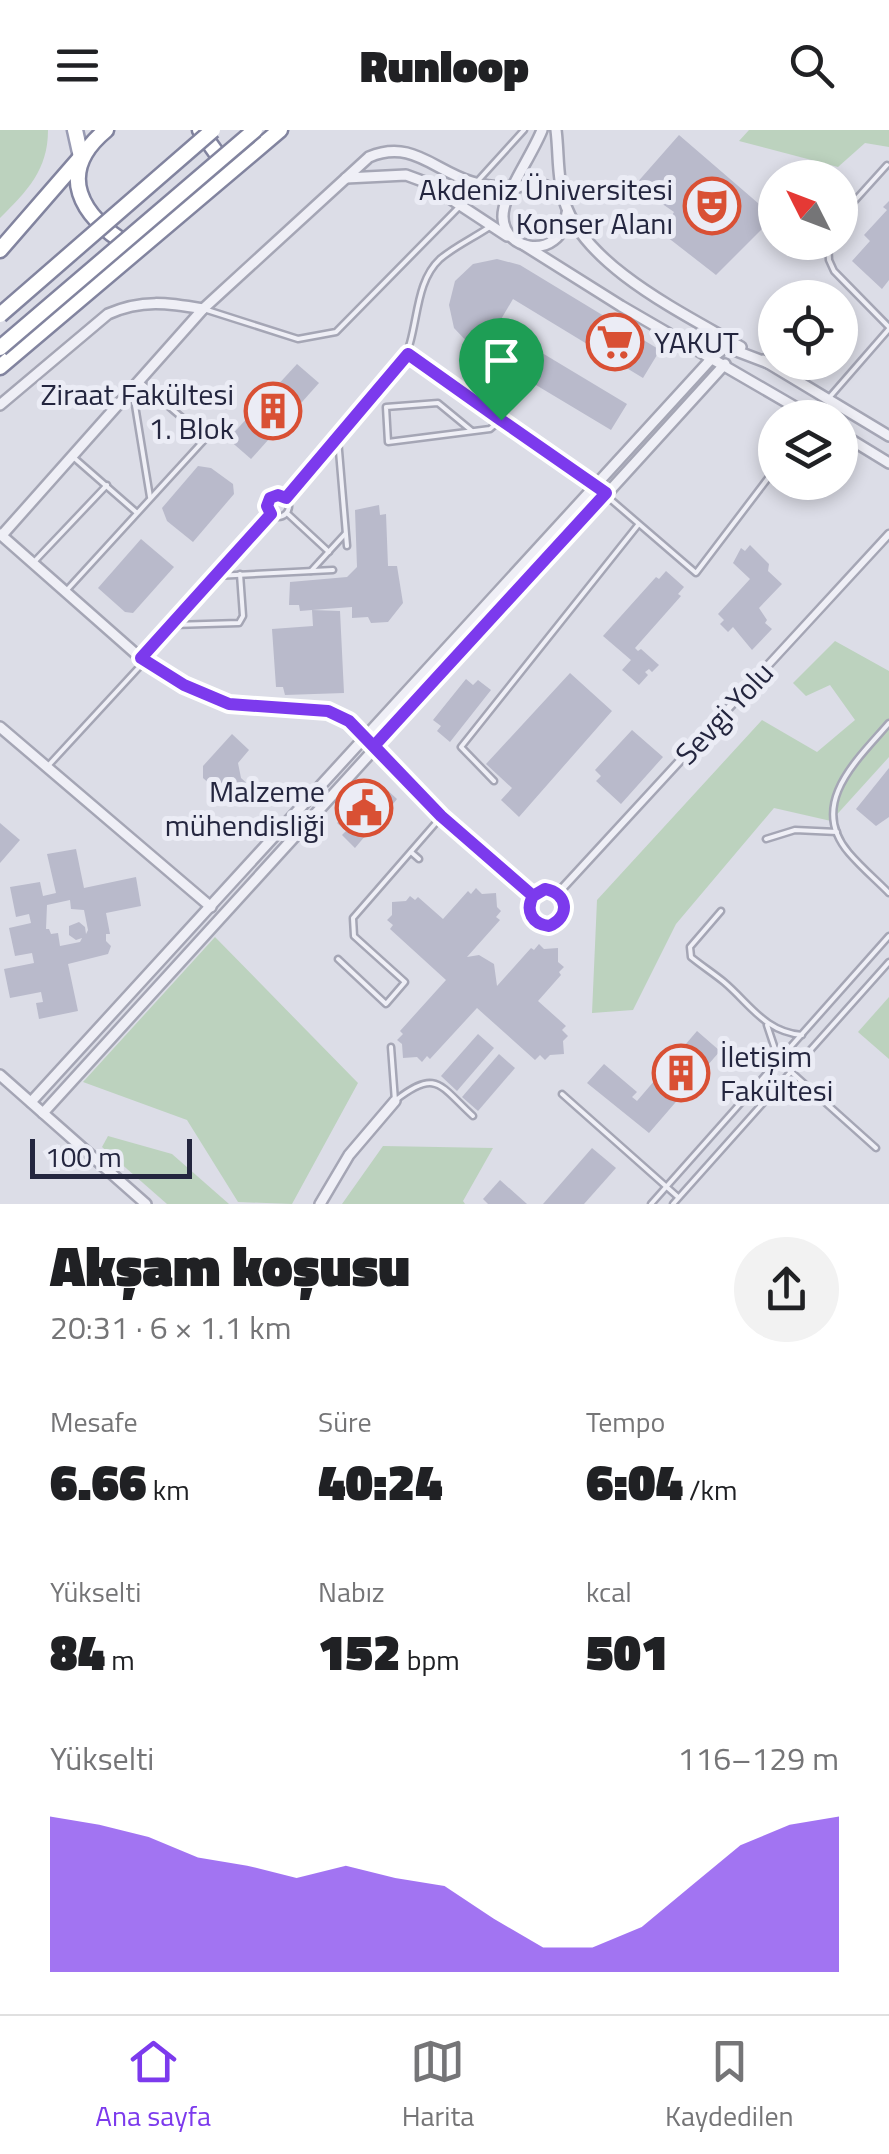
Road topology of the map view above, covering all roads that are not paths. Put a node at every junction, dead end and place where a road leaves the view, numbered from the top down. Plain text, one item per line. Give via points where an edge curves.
1 (75, 130) edge
2 (106, 130) edge
3 (200, 130) edge
4 (213, 130) edge
5 (255, 130) edge
6 (280, 130) edge
7 (524, 130) edge
8 (542, 130) edge
9 (556, 130) edge
10 (80, 157) junction
11 (887, 165) edge
12 (230, 172) junction
13 (343, 179) junction
14 (474, 184) junction
15 (515, 189) junction
16 (858, 197) edge
17 (564, 202) junction
18 (459, 207) junction
19 (492, 226) junction
20 (519, 243) junction
21 (146, 244) junction
22 (0, 250) edge
23 (830, 260) edge
24 (203, 309) junction
25 (0, 314) edge
26 (889, 328) edge
27 (0, 348) edge
28 (408, 354) junction
29 (713, 357) junction
30 (758, 357) edge
31 (758, 358) edge
32 (725, 364) junction
33 (0, 367) edge
34 (796, 380) edge
35 (136, 384) junction
36 (828, 399) junction
37 (784, 400) edge
38 (0, 406) edge
39 (501, 420) junction
40 (472, 432) junction
41 (889, 436) edge
42 (338, 439) junction
43 (858, 444) edge
44 (72, 456) junction
45 (889, 463) edge
46 (107, 485) junction
47 (595, 486) junction
48 (758, 492) edge
49 (606, 493) junction
50 (151, 498) junction
51 (286, 498) junction
52 (138, 513) junction
53 (286, 513) junction
54 (271, 514) junction
55 (638, 525) junction
56 (346, 533) junction
57 (2, 534) edge
58 (889, 534) edge
59 (348, 546) dead end
60 (328, 552) junction
61 (34, 562) junction
62 (333, 570) dead end
63 (311, 571) junction
64 (240, 574) junction
65 (215, 576) junction
66 (66, 591) junction
67 (171, 625) junction
68 (143, 660) junction
69 (889, 723) edge
70 (0, 727) edge
71 (365, 736) junction
72 (374, 746) junction
73 (47, 767) junction
74 (494, 781) dead end
75 (441, 816) junction
76 (838, 832) junction
77 (766, 839) dead end
78 (411, 852) junction
79 (419, 859) dead end
80 (558, 893) junction
81 (889, 893) edge
82 (533, 896) junction
83 (211, 907) junction
84 (721, 911) dead end
85 (889, 936) edge
86 (338, 959) dead end
87 (889, 962) edge
88 (767, 1025) junction
89 (802, 1035) junction
90 (391, 1047) dead end
91 (779, 1061) junction
92 (791, 1072) junction
93 (0, 1075) edge
94 (562, 1094) dead end
95 (396, 1101) junction
96 (31, 1102) junction
97 (43, 1113) junction
98 (473, 1116) dead end
99 (876, 1148) dead end
100 (666, 1187) junction
101 (678, 1198) junction
102 (146, 1204) edge
103 (320, 1204) edge
104 (651, 1204) edge
105 (672, 1204) edge

1 - 10 main road
2 - 10 main road
3 - 12 main road
4 - 25 main road, bridge
5 - 27 main road, bridge
6 - 12 main road
7 - 14 lane
8 - 15 street
9 - 17 street
10 - 21 main road via 84,206 107,232 130,246
10 - 22 main road
11 - 16 lane
12 - 21 main road
13 - 14 street via 369,158 401,150
13 - 18 street via 406,175
13 - 24 street
14 - 15 street
14 - 18 lane
15 - 17 street via 540,183
15 - 20 street via 502,212
17 - 20 street via 566,224 554,241
17 - 30 street via 618,272
18 - 19 street
18 - 24 lane via 336,332 298,339
19 - 20 street
19 - 28 lane via 439,260 425,282
20 - 29 street
21 - 33 main road
23 - 26 lane
24 - 35 street
24 - 38 street via 153,301 108,314
26 - 36 lane
28 - 39 street
28 - 42 lane
29 - 31 street via 733,347
29 - 32 street
29 - 47 street
32 - 37 street
32 - 49 street
34 - 36 street
35 - 44 street
35 - 50 lane
35 - 50 lane via 206,438
36 - 41 street
39 - 40 lane
39 - 47 street
40 - 40 lane via 388,442 386,408 438,402
42 - 51 lane
42 - 56 lane
43 - 45 street
44 - 46 lane
44 - 57 street
46 - 52 lane
46 - 61 lane
47 - 49 lane
47 - 71 street
48 - 55 lane via 696,573
49 - 55 lane
49 - 72 street
50 - 52 lane
51 - 53 lane
51 - 54 lane via 270,498
52 - 66 lane
53 - 54 lane
53 - 60 lane
54 - 65 lane
55 - 74 lane via 461,747
56 - 59 lane
56 - 60 lane
57 - 61 street
58 - 80 street, Sevgi Yolu
60 - 63 lane
61 - 66 street
62 - 63 lane
63 - 64 lane
64 - 65 lane
64 - 67 lane via 238,622
65 - 67 lane
66 - 68 street
67 - 68 lane
68 - 71 street via 229,704 328,711
68 - 73 lane
69 - 76 lane via 839,784
70 - 73 street
71 - 72 street
71 - 83 street
72 - 75 street
72 - 97 street
73 - 83 street
75 - 78 lane
75 - 82 street
76 - 77 lane via 795,830
76 - 81 lane via 847,852
78 - 79 lane
78 - 86 lane via 352,927 405,982 386,1004
80 - 82 street via 545,889
80 - 82 street via 564,912 549,926 531,916
83 - 96 street
84 - 88 lane via 690,947 691,958
85 - 89 lane
87 - 92 lane
88 - 89 lane
88 - 91 lane
89 - 91 lane
90 - 95 lane
91 - 92 lane
91 - 100 lane
92 - 99 lane
92 - 101 lane
93 - 96 street
94 - 100 lane
95 - 98 lane via 415,1086 436,1083
95 - 103 street
96 - 97 street
97 - 102 street
100 - 101 lane
100 - 104 lane
101 - 105 lane

